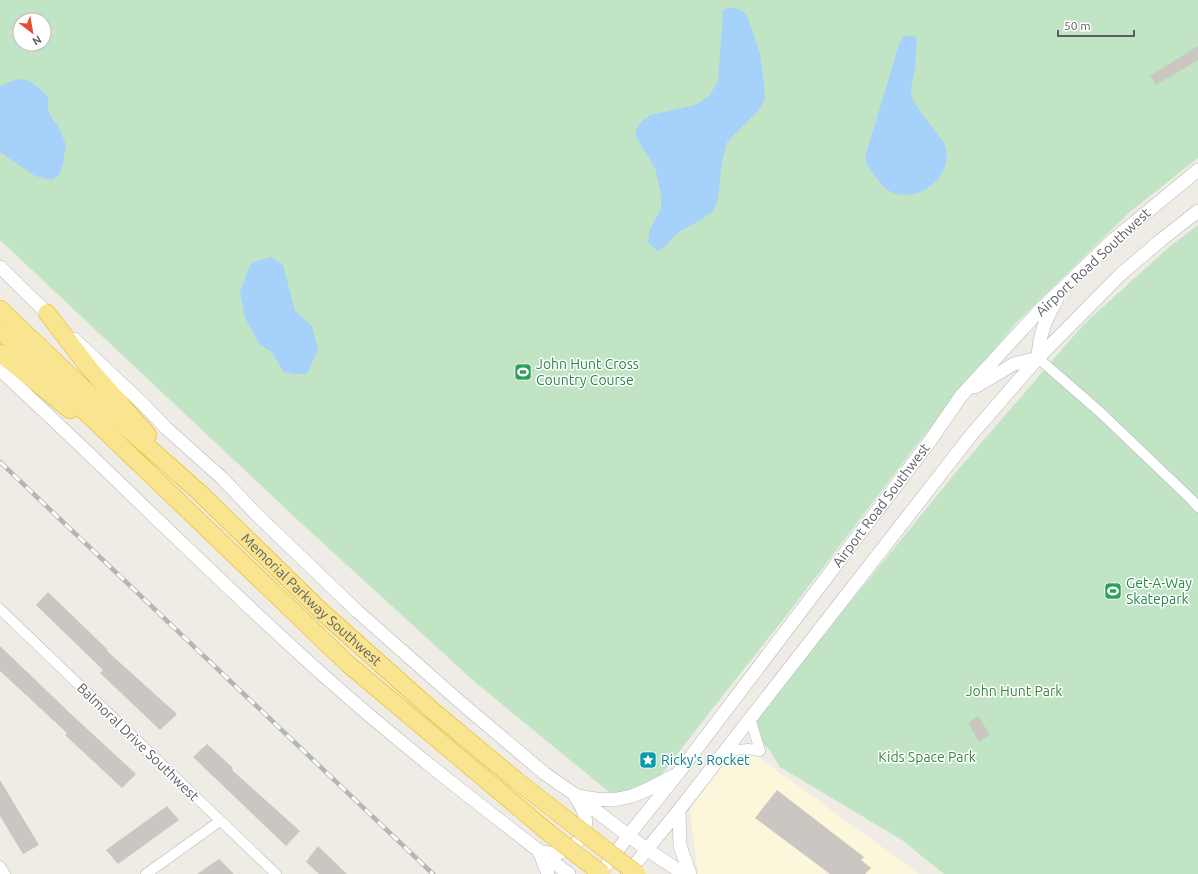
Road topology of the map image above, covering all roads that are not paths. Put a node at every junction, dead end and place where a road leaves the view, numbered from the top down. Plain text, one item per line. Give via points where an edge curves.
1 (1198, 170) edge
2 (1198, 211) edge
3 (0, 267) edge
4 (1066, 285) junction
5 (0, 309) edge
6 (47, 313) junction
7 (0, 330) edge
8 (0, 353) edge
9 (1038, 358) junction
10 (0, 370) edge
11 (961, 396) junction
12 (156, 479) junction
13 (199, 492) junction
14 (1198, 507) edge
15 (0, 609) edge
16 (750, 718) junction
17 (725, 751) junction
18 (679, 772) junction
19 (574, 794) junction
20 (679, 810) junction
21 (220, 821) junction
22 (628, 836) junction
23 (646, 849) junction
24 (539, 851) junction
25 (0, 866) edge
26 (5, 874) edge
27 (146, 874) edge
28 (276, 874) edge
29 (548, 874) edge
30 (569, 874) edge
31 (601, 874) edge
32 (627, 874) edge
33 (637, 874) edge
34 (684, 874) edge
35 (690, 874) edge

1 - 4 street, Airport Road Southwest via 1113,240
2 - 9 street, Airport Road Southwest via 1122,274
3 - 6 street
4 - 9 street via 1044,324 1038,346
4 - 11 street, Airport Road Southwest
5 - 13 highway, Memorial Parkway Southwest via 104,408
6 - 13 highway via 89,368
6 - 19 street via 166,428 223,479 357,611 544,773
7 - 12 highway, Memorial Parkway Southwest
8 - 12 highway
9 - 11 street via 1014,364
9 - 14 street via 1100,412
9 - 16 street, Airport Road Southwest via 968,440
10 - 24 street via 321,674 438,772
11 - 18 street, Airport Road Southwest via 930,441
12 - 31 highway, Memorial Parkway Southwest, bridge via 348,664
13 - 33 highway, Memorial Parkway Southwest, bridge via 320,610 421,700 517,781
15 - 21 street, Balmoral Drive Southwest
16 - 17 street, Airport Road Southwest
16 - 17 street via 760,751
17 - 20 street, Airport Road Southwest
18 - 19 street via 636,795 617,800 594,800
18 - 22 street, Airport Road Southwest
19 - 22 street
19 - 24 street via 585,818 585,828 580,838 573,847 565,851
20 - 23 street, Airport Road Southwest
20 - 35 street via 680,846
21 - 27 street
21 - 28 street, Balmoral Drive Southwest
22 - 23 street
22 - 31 street, Airport Road Southwest
23 - 32 street, Airport Road Southwest
23 - 34 street
24 - 29 street
24 - 30 street
25 - 26 street

